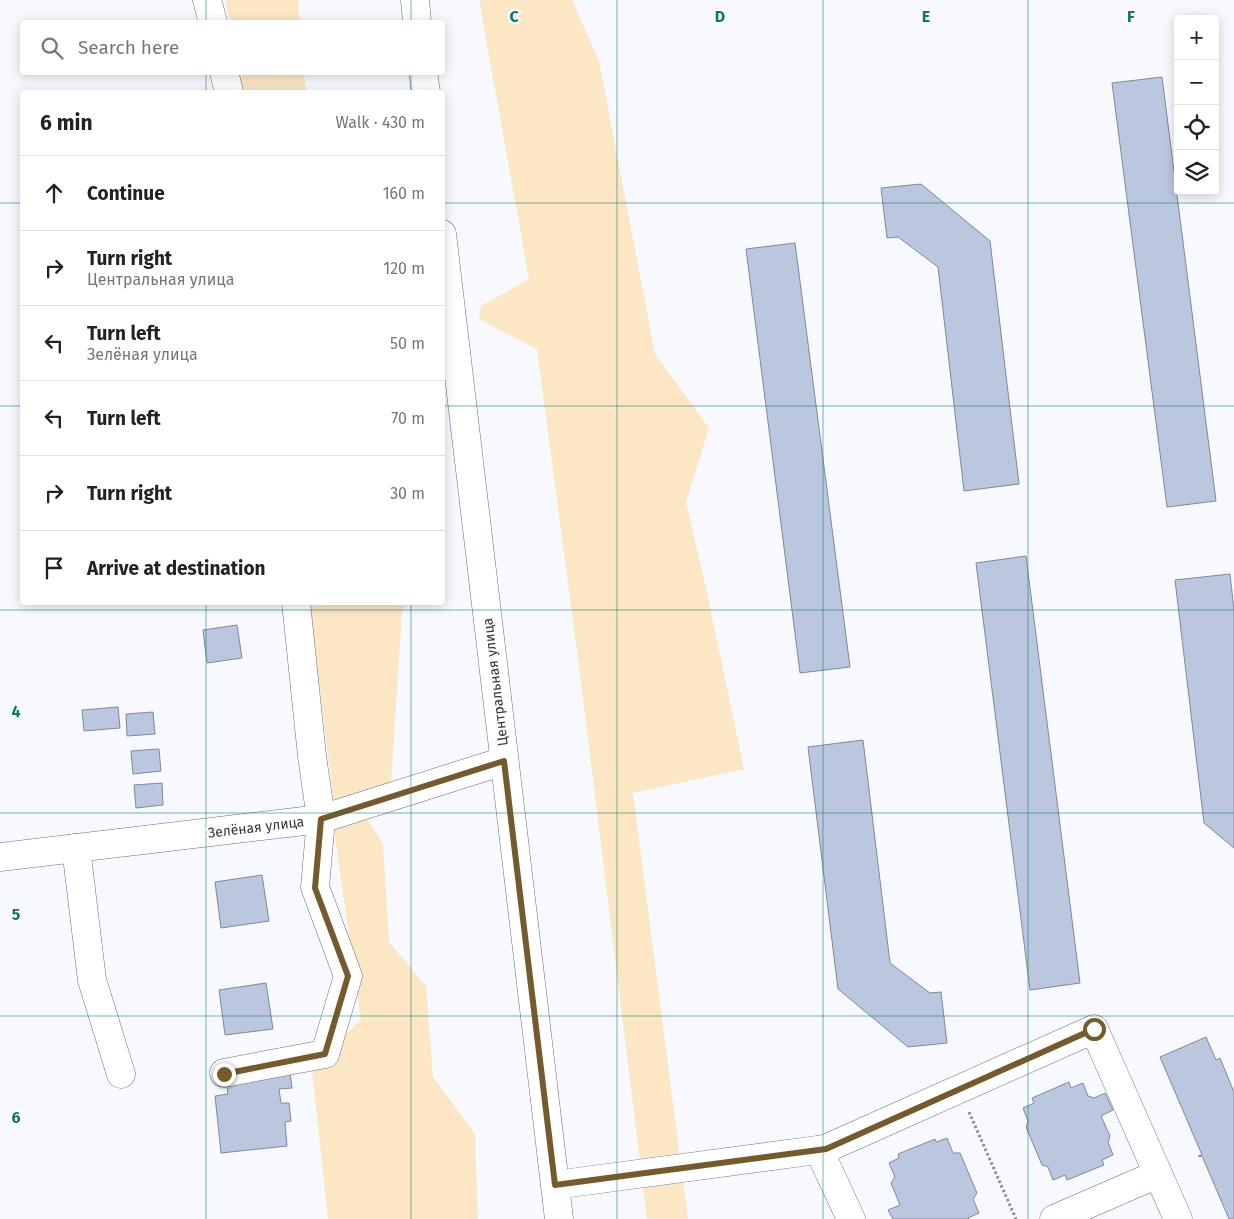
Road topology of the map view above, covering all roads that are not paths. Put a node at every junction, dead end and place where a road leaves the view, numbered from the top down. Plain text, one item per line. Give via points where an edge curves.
1 (208, 0) edge
2 (415, 0) edge
3 (213, 20) edge
4 (418, 20) edge
5 (225, 75) edge
6 (423, 75) edge
7 (228, 90) edge
8 (426, 90) edge
9 (445, 260) edge
10 (296, 605) edge
11 (504, 761) junction
12 (321, 819) junction
13 (76, 848) junction
14 (0, 857) edge
15 (121, 1074) dead end
16 (224, 1074) dead end
17 (819, 1150) junction
18 (1158, 1174) junction
19 (555, 1185) junction
20 (559, 1219) edge
21 (851, 1219) edge
22 (1054, 1219) edge
23 (1178, 1219) edge

1 - 3 street
2 - 4 street
5 - 7 street
6 - 8 street
9 - 11 street, Центральная улица
10 - 12 street
11 - 12 street, Зелёная улица
11 - 19 street, Центральная улица
12 - 13 street, Зелёная улица
12 - 16 street via 315,888 348,976 325,1054
13 - 14 street, Зелёная улица
13 - 15 street via 92,980
17 - 18 street via 1094,1029
17 - 19 street
17 - 21 street
18 - 22 street
18 - 23 street
19 - 20 street, Центральная улица

